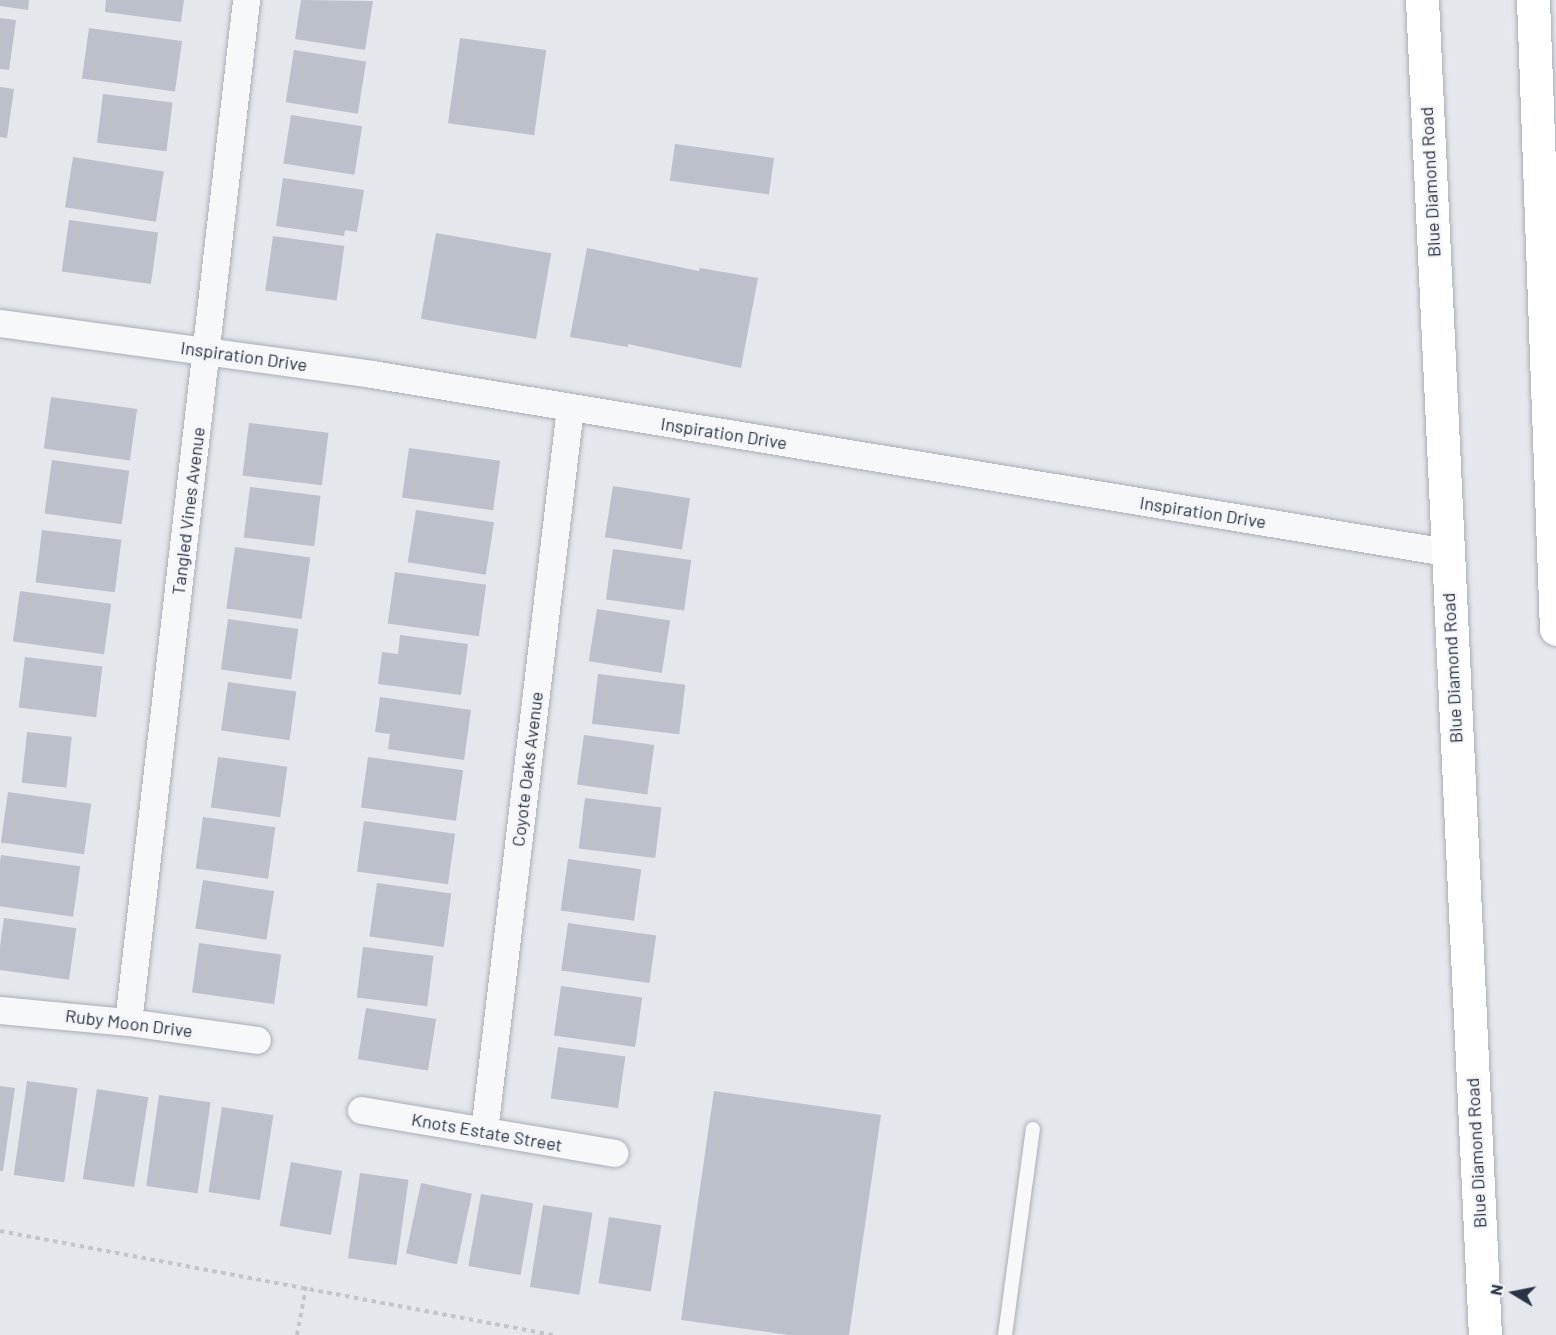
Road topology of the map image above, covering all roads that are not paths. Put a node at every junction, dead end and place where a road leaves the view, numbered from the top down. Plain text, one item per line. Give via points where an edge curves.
1 (246, 0) edge
2 (1422, 0) edge
3 (1533, 0) edge
4 (0, 323) edge
5 (207, 350) junction
6 (570, 408) junction
7 (1446, 552) junction
8 (1556, 629) edge
9 (0, 1010) edge
10 (128, 1022) junction
11 (257, 1040) dead end
12 (361, 1110) dead end
13 (1033, 1129) dead end
14 (484, 1131) junction
15 (614, 1154) dead end
16 (1005, 1335) edge
17 (1485, 1335) edge

1 - 5 street, Tangled Vines Avenue
2 - 7 highway, Blue Diamond Road
3 - 8 highway
4 - 5 street, Inspiration Drive
5 - 6 street, Inspiration Drive
5 - 10 street, Tangled Vines Avenue
6 - 7 street, Inspiration Drive
6 - 14 street, Coyote Oaks Avenue
7 - 17 highway, Blue Diamond Road
9 - 10 street, Ruby Moon Drive
10 - 11 street, Ruby Moon Drive
12 - 14 street, Knots Estate Street
13 - 16 lane
14 - 15 street, Knots Estate Street

